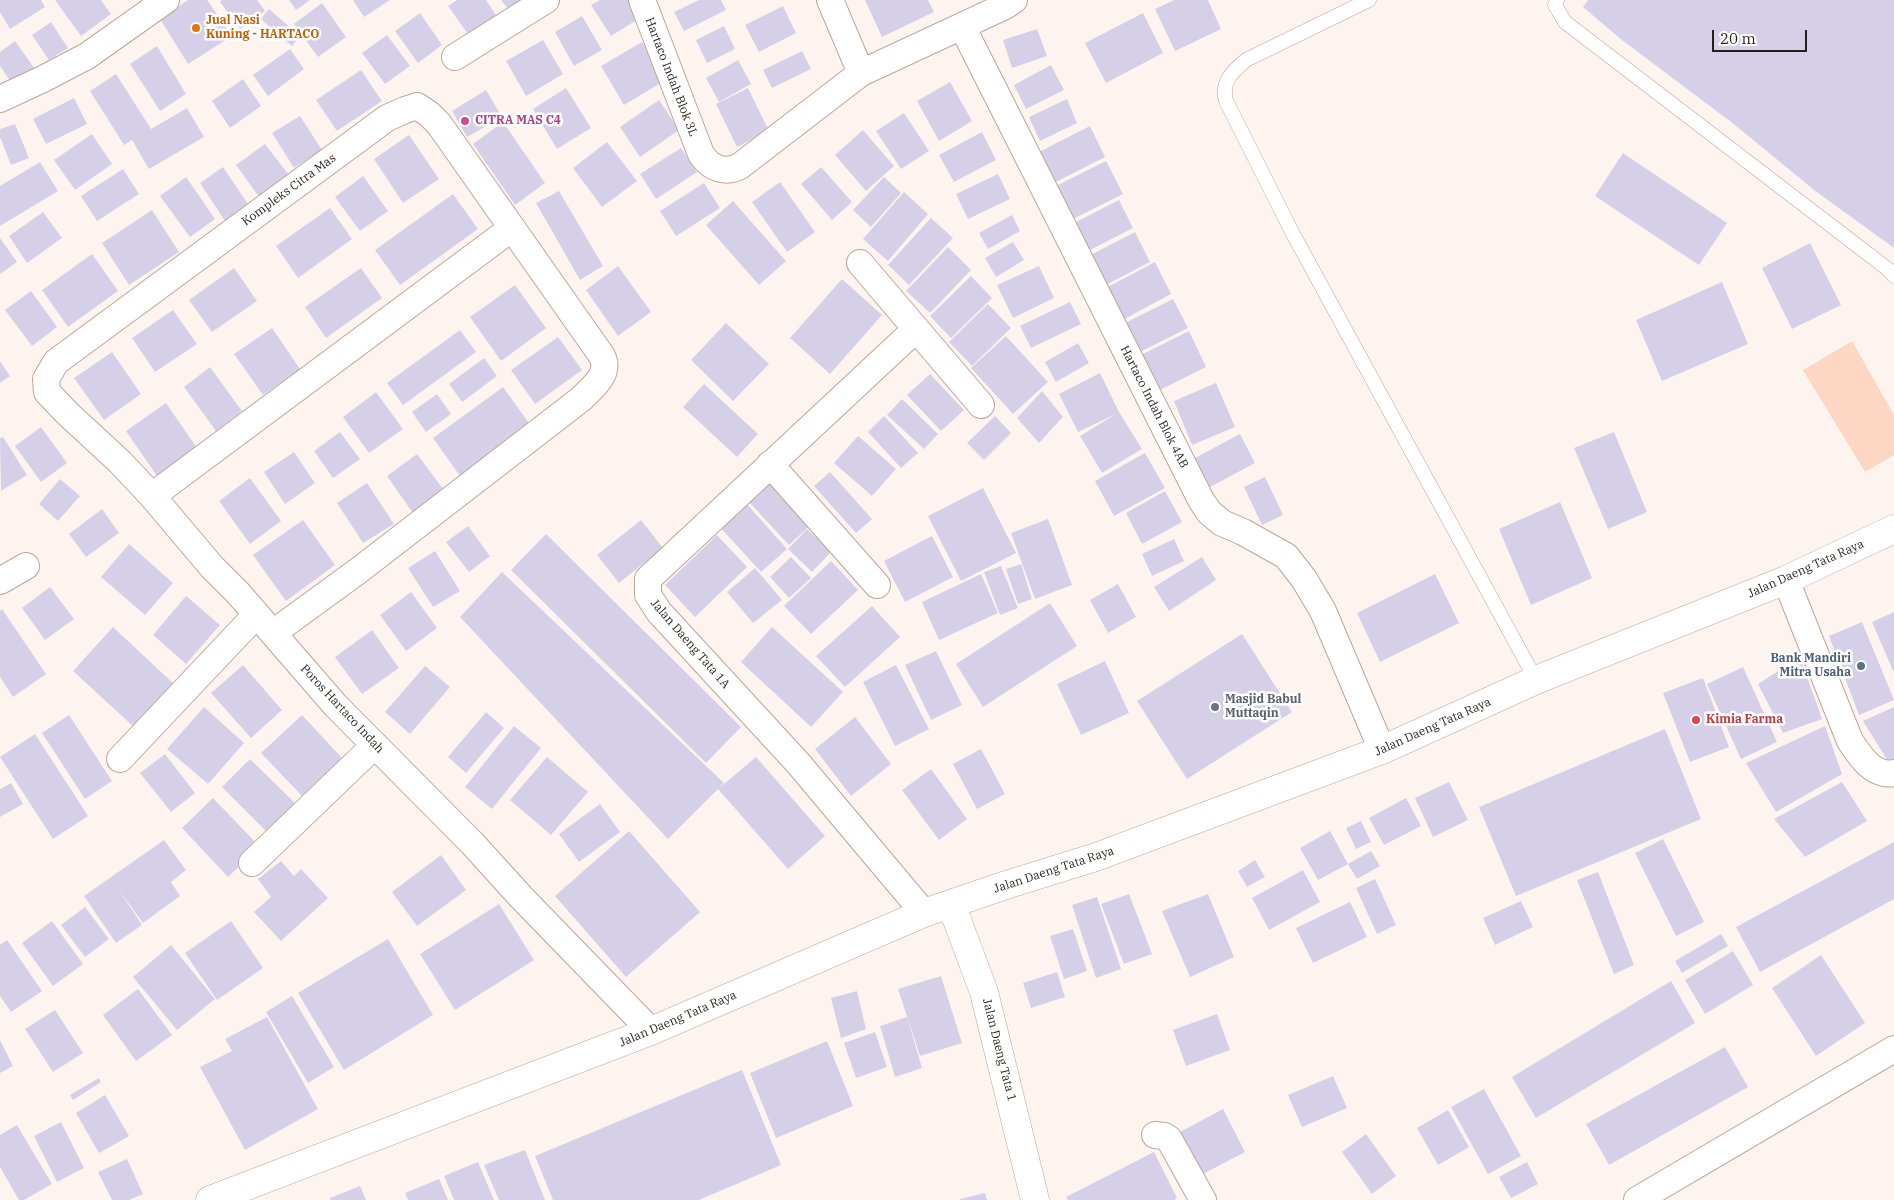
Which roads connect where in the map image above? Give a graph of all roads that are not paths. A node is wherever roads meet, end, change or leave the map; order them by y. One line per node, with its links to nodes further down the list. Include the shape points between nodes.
1 (166, 0): 11 (street, via 87,56 43,80)
2 (546, 0): 9 (street)
3 (642, 0): 10 (street, Hartaco Indah Blok 3L, via 701,154 708,164 723,170 740,166)
4 (830, 0): 10 (street)
5 (1014, 0): 8 (street)
6 (1369, 0): 26 (lane, via 1246,60 1228,77 1226,101 1292,232)
7 (1557, 0): 14 (lane, via 1555,5 1565,22)
8 (962, 26): 10 (street); 28 (street, Hartaco Indah Blok 4AB, via 1201,500 1222,523 1286,556 1304,579 1322,611)
9 (455, 57)
10 (861, 72)
11 (2, 94)
12 (512, 228): 16 (street, Kompleks Citra Mas, via 439,124 417,106 404,110 387,118 56,362); 19 (street); 25 (street, Kompleks Citra Mas, via 602,356 606,366 604,373 582,399 358,571)
13 (860, 263): 15 (street)
14 (1892, 270)
15 (916, 329): 17 (street); 18 (street, Jalan Daeng Tata 1A)
16 (46, 379): 19 (street, Poros Hartaco Indah, via 47,392 53,399)
17 (981, 405)
18 (770, 464): 24 (street); 33 (street, Jalan Daeng Tata 1A, via 648,579 648,596 682,639 798,763)
19 (152, 496): 25 (street, Poros Hartaco Indah)
20 (1894, 529): 22 (main road, Jalan Daeng Tata Raya)
21 (26, 566): 23 (street)
22 (1786, 580): 26 (main road, Jalan Daeng Tata Raya); 30 (street, via 1850,741 1877,771)
23 (0, 581)
24 (877, 585)
25 (265, 624): 27 (street, Poros Hartaco Indah, via 336,706); 29 (street)
26 (1536, 680): 28 (main road, Jalan Daeng Tata Raya)
27 (375, 745): 31 (street); 34 (street, Poros Hartaco Indah)
28 (1382, 750): 32 (main road, Jalan Daeng Tata Raya, via 1096,857)
29 (120, 759)
30 (1894, 773)
31 (252, 863)
32 (951, 904): 33 (main road, Jalan Daeng Tata Raya); 38 (main road, Jalan Daeng Tata 1, via 984,992)
33 (924, 913): 34 (main road, Jalan Daeng Tata Raya)
34 (651, 1031): 37 (main road, Jalan Daeng Tata Raya)
35 (1894, 1049): 40 (street)
36 (1155, 1135): 39 (street, via 1169,1139)
37 (210, 1200)
38 (1035, 1200)
39 (1203, 1200)
40 (1637, 1200)

